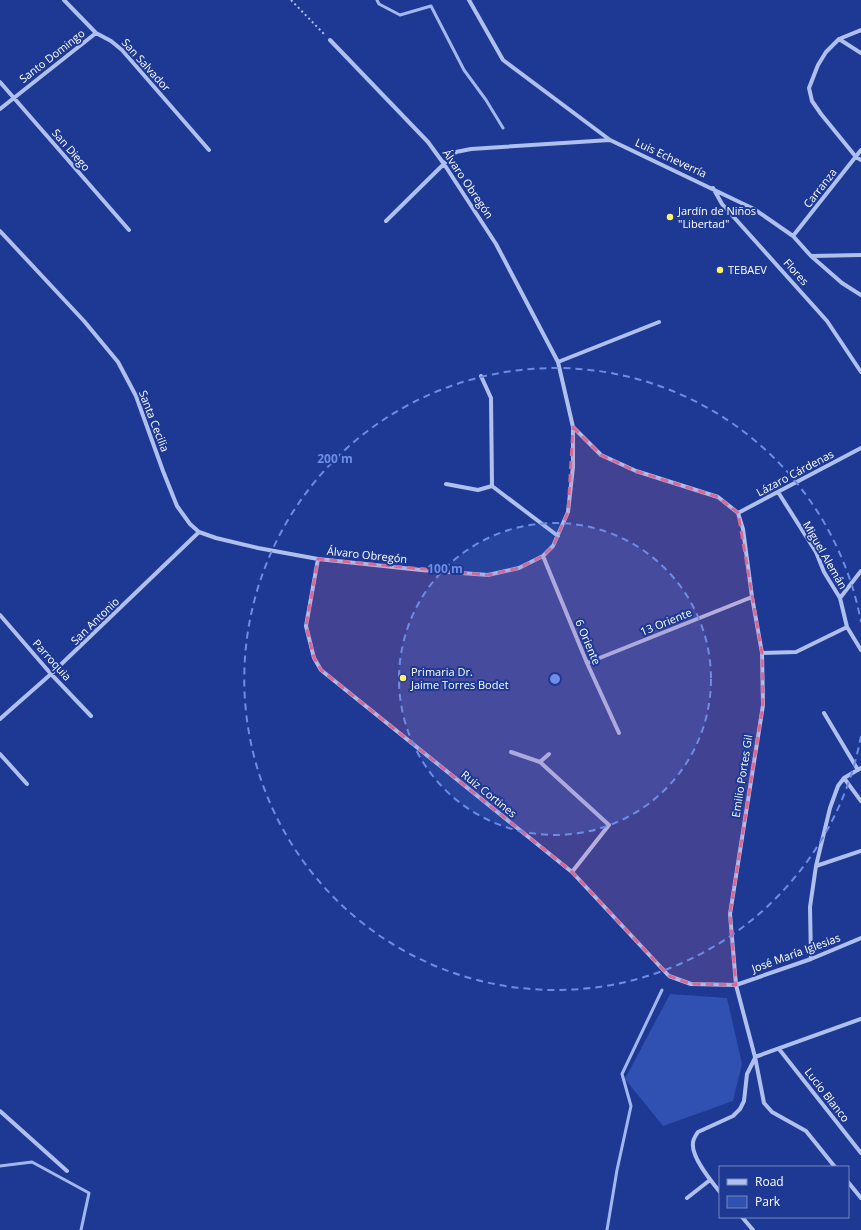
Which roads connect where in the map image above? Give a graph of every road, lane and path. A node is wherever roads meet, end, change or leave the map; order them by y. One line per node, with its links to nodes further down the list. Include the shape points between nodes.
1 (64, 0): 5 (street, San Salvador)
2 (291, 0): 7 (path)
3 (469, 0): 12 (street, via 503,60)
4 (861, 30): 6 (street)
5 (96, 32): 10 (street, Santo Domingo); 13 (street, San Salvador, via 122,50)
6 (839, 39): 8 (street); 15 (street, via 818,65 809,88 812,101)
7 (330, 40): 17 (street, Álvaro Obregón, via 428,142)
8 (861, 53)
9 (0, 82): 10 (street, San Diego)
10 (13, 98): 11 (street, Santo Domingo); 20 (street, San Diego)
11 (0, 110)
12 (610, 140): 17 (street, Luis Echeverría, via 470,149 456,152); 18 (street, Luis Echeverría)
13 (209, 150)
14 (861, 150): 15 (street, Carranza)
15 (856, 156): 16 (street); 22 (street, Carranza)
16 (861, 160)
17 (444, 164): 19 (street, Luis Echeverría); 27 (street, Álvaro Obregón, via 496,244)
18 (712, 188): 22 (street, Luis Echeverría, via 754,209); 28 (street, Flores, via 722,204 828,321)
19 (386, 221)
20 (129, 230)
21 (0, 231): 36 (street, Santa Cecilia, via 118,362 136,396 177,506)
22 (793, 236): 24 (street, Luis Echeverría)
23 (861, 255): 24 (street)
24 (811, 256): 25 (street, Luis Echeverría)
25 (861, 296)
26 (659, 322): 27 (street)
27 (558, 362): 30 (street, Álvaro Obregón)
28 (861, 372)
29 (481, 376): 33 (street, via 491,398)
30 (573, 427): 35 (street, via 602,455 636,471 718,497); 37 (street, Álvaro Obregón, via 568,512)
31 (861, 448): 34 (street, Lázaro Cárdenas)
32 (446, 484): 33 (street, via 478,490)
33 (492, 486): 37 (street)
34 (778, 492): 35 (street, Lázaro Cárdenas); 42 (street, Miguel Alemán, via 816,552 824,572)
35 (738, 513): 41 (street, Emilio Portes Gil, via 744,529)
36 (199, 532): 39 (street, Santa Cecilia, via 258,548); 48 (street, San Antonio)
37 (558, 536): 38 (street, Álvaro Obregón)
38 (543, 556): 39 (street, Álvaro Obregón, via 519,568 488,575); 47 (street, 6 Oriente)
39 (318, 559): 63 (street, Ruiz Cortines, via 306,626 314,658 321,670)
40 (861, 571): 42 (street)
41 (752, 598): 46 (street, Emilio Portes Gil); 47 (street, 13 Oriente)
42 (840, 598): 44 (street, Miguel Alemán)
43 (0, 615): 48 (street, Parroquia)
44 (847, 627): 45 (street, Miguel Alemán); 46 (street, via 796,652)
45 (861, 650)
46 (762, 652): 66 (street, Emilio Portes Gil, via 763,705 730,914)
47 (587, 663): 52 (street, 6 Oriente)
48 (51, 674): 50 (street, Parroquia); 51 (street, San Antonio)
49 (824, 713): 57 (street)
50 (91, 716)
51 (0, 720)
52 (619, 733)
53 (511, 752): 56 (street)
54 (0, 754): 59 (street)
55 (549, 754): 56 (street)
56 (540, 762): 63 (street, via 609,825)
57 (859, 769): 58 (street)
58 (844, 778): 60 (street); 62 (street, via 838,786 830,808)
59 (27, 784)
60 (861, 801)
61 (861, 851): 62 (street)
62 (816, 866): 65 (street, via 810,907)
63 (572, 872): 66 (street, Ruiz Cortines, via 669,976 691,984)
64 (861, 938): 65 (street, José María Iglesias)
65 (811, 959): 66 (street, José María Iglesias)
66 (736, 984): 69 (street, Emilio Portes Gil)
67 (861, 1019): 68 (street)
68 (779, 1049): 69 (street); 71 (street, Lucio Blanco)
69 (755, 1057): 72 (street, via 764,1103 772,1112 806,1132); 74 (street, via 747,1074 744,1101 740,1109 733,1116 698,1132 692,1143 696,1158)
70 (0, 1111): 73 (street)
71 (861, 1153)
72 (834, 1166)
73 (67, 1171)
74 (710, 1180): 76 (street); 77 (street)
75 (849, 1183): 78 (street)
76 (719, 1191)
77 (688, 1198)
78 (861, 1198)
79 (743, 1218): 80 (street)
80 (753, 1230)

